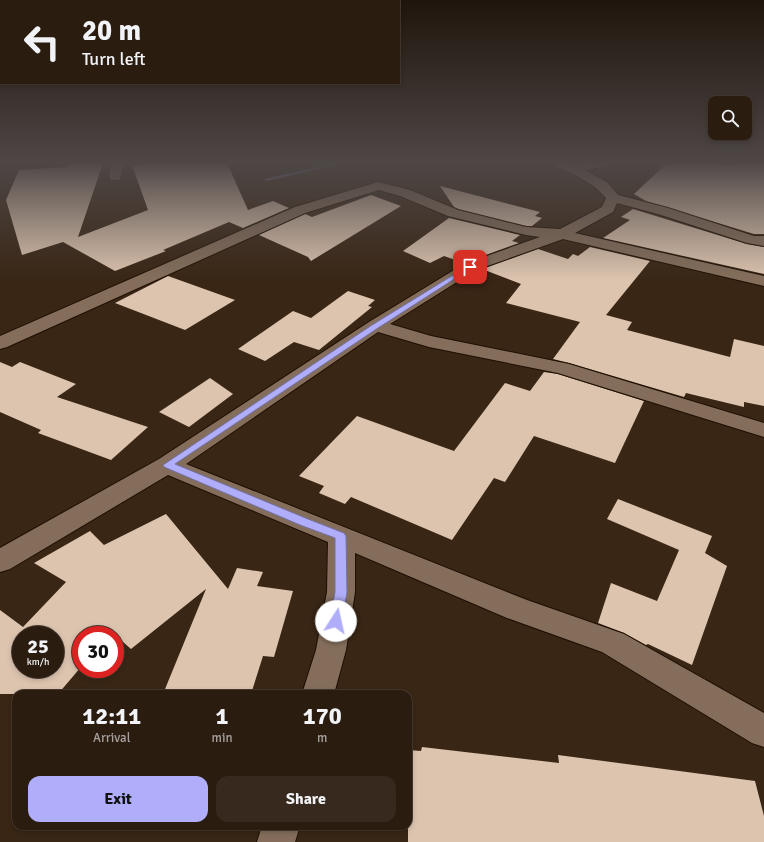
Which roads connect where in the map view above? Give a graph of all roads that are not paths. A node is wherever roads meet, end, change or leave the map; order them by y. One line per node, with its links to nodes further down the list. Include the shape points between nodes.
1 (324, 202): 9 (street, via 300,210)
2 (425, 202): 5 (street, via 453,213 526,231)
3 (611, 202): 5 (street, via 608,209)
4 (630, 202): 6 (street, via 752,240)
5 (562, 234): 7 (street); 8 (street, via 470,267)
6 (764, 241)
7 (764, 281)
8 (375, 326): 10 (street, via 429,341 562,368); 11 (street)
9 (0, 343)
10 (764, 430)
11 (167, 465): 12 (street); 13 (street)
12 (340, 536): 14 (street, via 341,592 331,650); 15 (street, via 516,609 613,642)
13 (0, 561)
14 (319, 690)
15 (764, 731)
16 (280, 830): 17 (street)
17 (276, 842)

